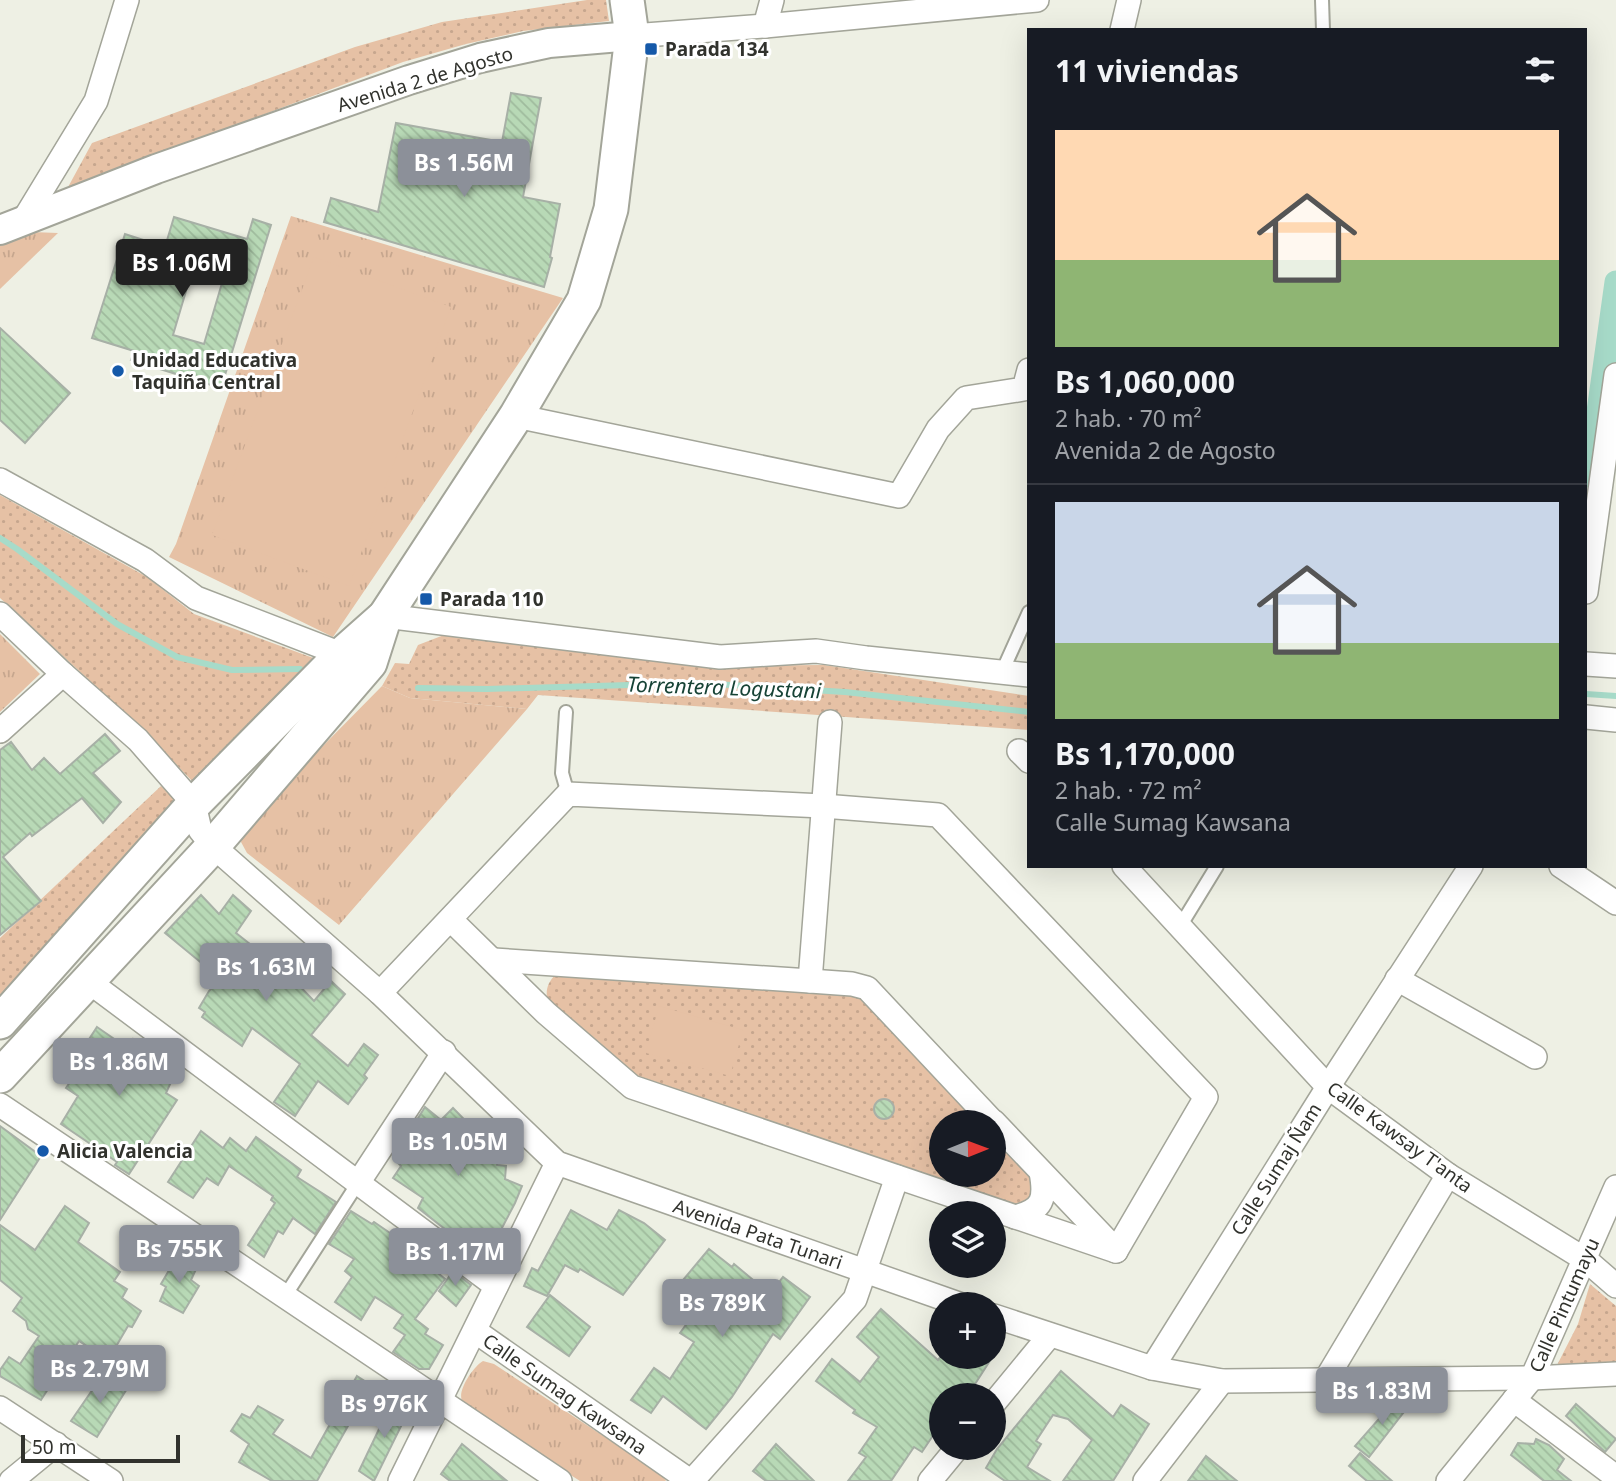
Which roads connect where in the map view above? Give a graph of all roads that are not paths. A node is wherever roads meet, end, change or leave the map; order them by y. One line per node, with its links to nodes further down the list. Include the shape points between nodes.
1 (127, 0): 11 (street, via 96,101)
2 (627, 0): 10 (main road)
3 (772, 0): 7 (street)
4 (1037, 0): 7 (street, Avenida 2 de Agosto)
5 (1129, 0): 8 (street)
6 (1322, 0): 9 (lane)
7 (765, 26): 10 (street, Avenida 2 de Agosto)
8 (1122, 28)
9 (1323, 28)
10 (632, 36): 11 (street, Avenida 2 de Agosto, via 550,43 480,58 156,169); 14 (main road, via 611,209 584,300)
11 (12, 225)
12 (1616, 375): 16 (street)
13 (1027, 386): 14 (street, via 965,398 938,429 899,496)
14 (516, 416): 18 (main road)
15 (0, 480): 20 (street, via 145,559 196,598)
16 (1587, 585)
17 (0, 614): 24 (street)
18 (385, 616): 20 (main road); 23 (street, via 720,657 816,651)
19 (1027, 616): 23 (lane)
20 (355, 659): 32 (main road); 34 (main road)
21 (1587, 664): 22 (street)
22 (1616, 666)
23 (1002, 672): 25 (street)
24 (63, 674): 30 (street); 32 (street, via 138,740)
25 (1027, 675)
26 (566, 712): 31 (lane, via 562,773)
27 (1587, 717): 28 (street)
28 (1616, 720)
29 (830, 722): 33 (street)
30 (0, 731)
31 (568, 794): 33 (street); 40 (street)
32 (194, 804): 34 (street, via 200,830); 47 (main road)
33 (824, 806): 45 (street); 62 (street, via 938,815 1206,1097)
34 (213, 846): 44 (main road); 46 (street)
35 (1126, 868): 41 (street, Calle Kawsay T'anta)
36 (1216, 868): 41 (lane)
37 (1470, 868): 43 (street, Calle Sumaj Ñam)
38 (1564, 868): 39 (street)
39 (1616, 903)
40 (451, 920): 42 (street); 46 (street)
41 (1179, 928): 51 (street, Calle Kawsay T'anta)
42 (494, 960): 45 (street); 58 (street, via 546,1013 632,1087)
43 (1397, 979): 49 (street); 51 (street, Calle Sumaj Ñam)
44 (88, 981): 50 (main road); 59 (street)
45 (810, 981): 53 (street, via 867,988)
46 (380, 993): 48 (street)
47 (0, 1022)
48 (443, 1052): 55 (street); 59 (street)
49 (1535, 1057)
50 (0, 1076)
51 (1328, 1087): 57 (street, Calle Kawsay T'anta); 72 (street, Calle Sumaj Ñam)
52 (0, 1105): 68 (street)
53 (983, 1110)
54 (1006, 1135): 56 (street)
55 (557, 1163): 64 (street, Avenida Pata Tunari); 65 (street)
56 (1041, 1172): 61 (street, via 1040,1205); 62 (street)
57 (1448, 1175): 63 (street, Calle Kawsay T'anta); 76 (street)
58 (897, 1177): 61 (street); 64 (street)
59 (358, 1183): 65 (street); 68 (lane)
60 (1616, 1187): 63 (street, Calle Pintumayu)
61 (1015, 1217): 62 (street)
62 (1116, 1251)
63 (1586, 1260): 66 (street, Calle Kawsay T'anta); 74 (street, Calle Pintumayu)
64 (866, 1272): 67 (street, Avenida Pata Tunari); 88 (street, via 855,1299)
65 (496, 1286): 70 (street)
66 (1616, 1286)
67 (929, 1293)
68 (285, 1296): 79 (street)
69 (1006, 1320): 71 (street)
70 (475, 1331): 79 (street); 88 (street, Calle Sumag Kawsana)
71 (1050, 1335): 72 (street); 77 (street)
72 (1152, 1368): 75 (street)
73 (1616, 1374): 74 (street)
74 (1532, 1378): 76 (street); 78 (street, Calle Pintumayu)
75 (1222, 1381): 76 (street); 90 (street)
76 (1325, 1381)
77 (1006, 1388)
78 (1514, 1400): 83 (street); 91 (street, Calle Pintumayu)
79 (440, 1401): 86 (street); 87 (street)
80 (0, 1408): 81 (street)
81 (56, 1444): 84 (street); 85 (street)
82 (947, 1460): 89 (street)
83 (1616, 1477)
84 (11, 1481)
85 (111, 1481)
86 (400, 1481)
87 (560, 1481)
88 (691, 1481)
89 (930, 1481)
90 (1145, 1481)
91 (1448, 1481)

